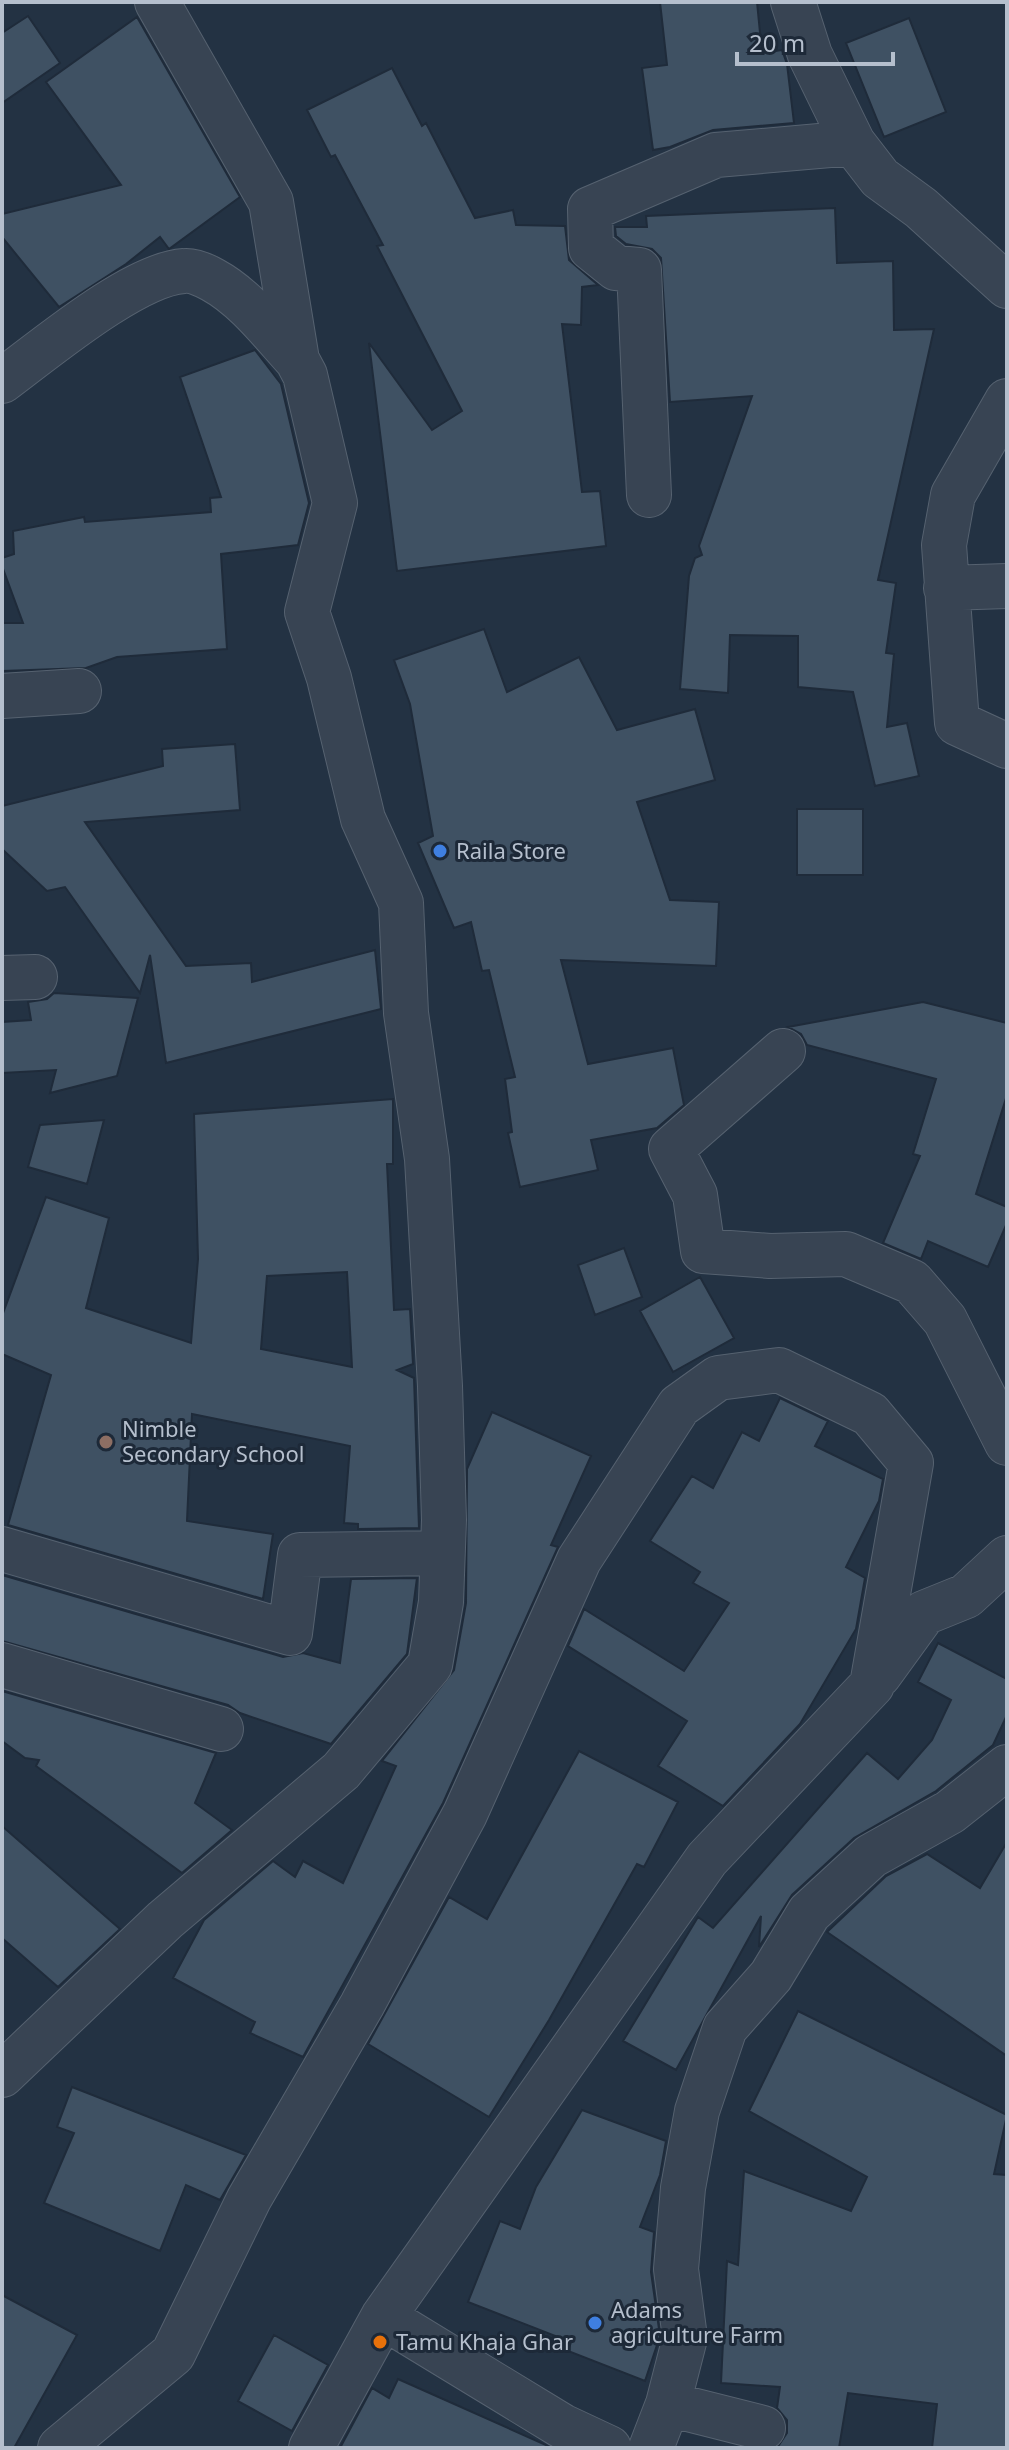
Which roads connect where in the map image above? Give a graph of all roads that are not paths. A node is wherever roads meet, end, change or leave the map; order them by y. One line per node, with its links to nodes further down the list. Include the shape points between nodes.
1 (157, 2): 5 (street, via 271,202)
2 (793, 2): 3 (street, via 810,55)
3 (853, 143): 4 (street, via 880,178); 8 (street, via 716,155 590,209 591,248 616,268 639,270)
4 (1007, 286)
5 (297, 360): 6 (street, via 232,292 187,270 159,276 85,320); 17 (street, via 335,503 307,612 329,678 363,819 401,903 406,1013 427,1159)
6 (2, 381)
7 (1007, 401): 10 (street, via 953,495 944,545)
8 (649, 495)
9 (1007, 586): 10 (street)
10 (946, 588): 13 (street, via 957,723)
11 (79, 691): 12 (street)
12 (2, 696)
13 (1007, 746)
14 (783, 1051): 15 (street, via 671,1149 695,1195 703,1251 846,1254 912,1282 945,1320)
15 (1007, 1443)
16 (2, 1549): 17 (street, via 290,1633 300,1555)
17 (442, 1553): 23 (street, via 441,1602 430,1665 341,1771 165,1920)
18 (1007, 1558): 20 (street, via 966,1596 924,1613)
19 (2, 1665): 21 (street)
20 (872, 1685): 24 (street, via 707,1859); 27 (street, via 911,1463 870,1414 779,1370 718,1378 679,1406 579,1560 465,1814 249,2199 173,2354)
21 (221, 1729)
22 (1007, 1767): 25 (street, via 950,1812 871,1856 809,1913 771,1976 725,2028 697,2111 683,2188 676,2269 685,2338)
23 (2, 2075)
24 (383, 2317): 28 (street); 29 (street, via 562,2426)
25 (668, 2404): 26 (street); 30 (street)
26 (763, 2428)
27 (60, 2448)
28 (311, 2448)
29 (609, 2448)
30 (651, 2448)

